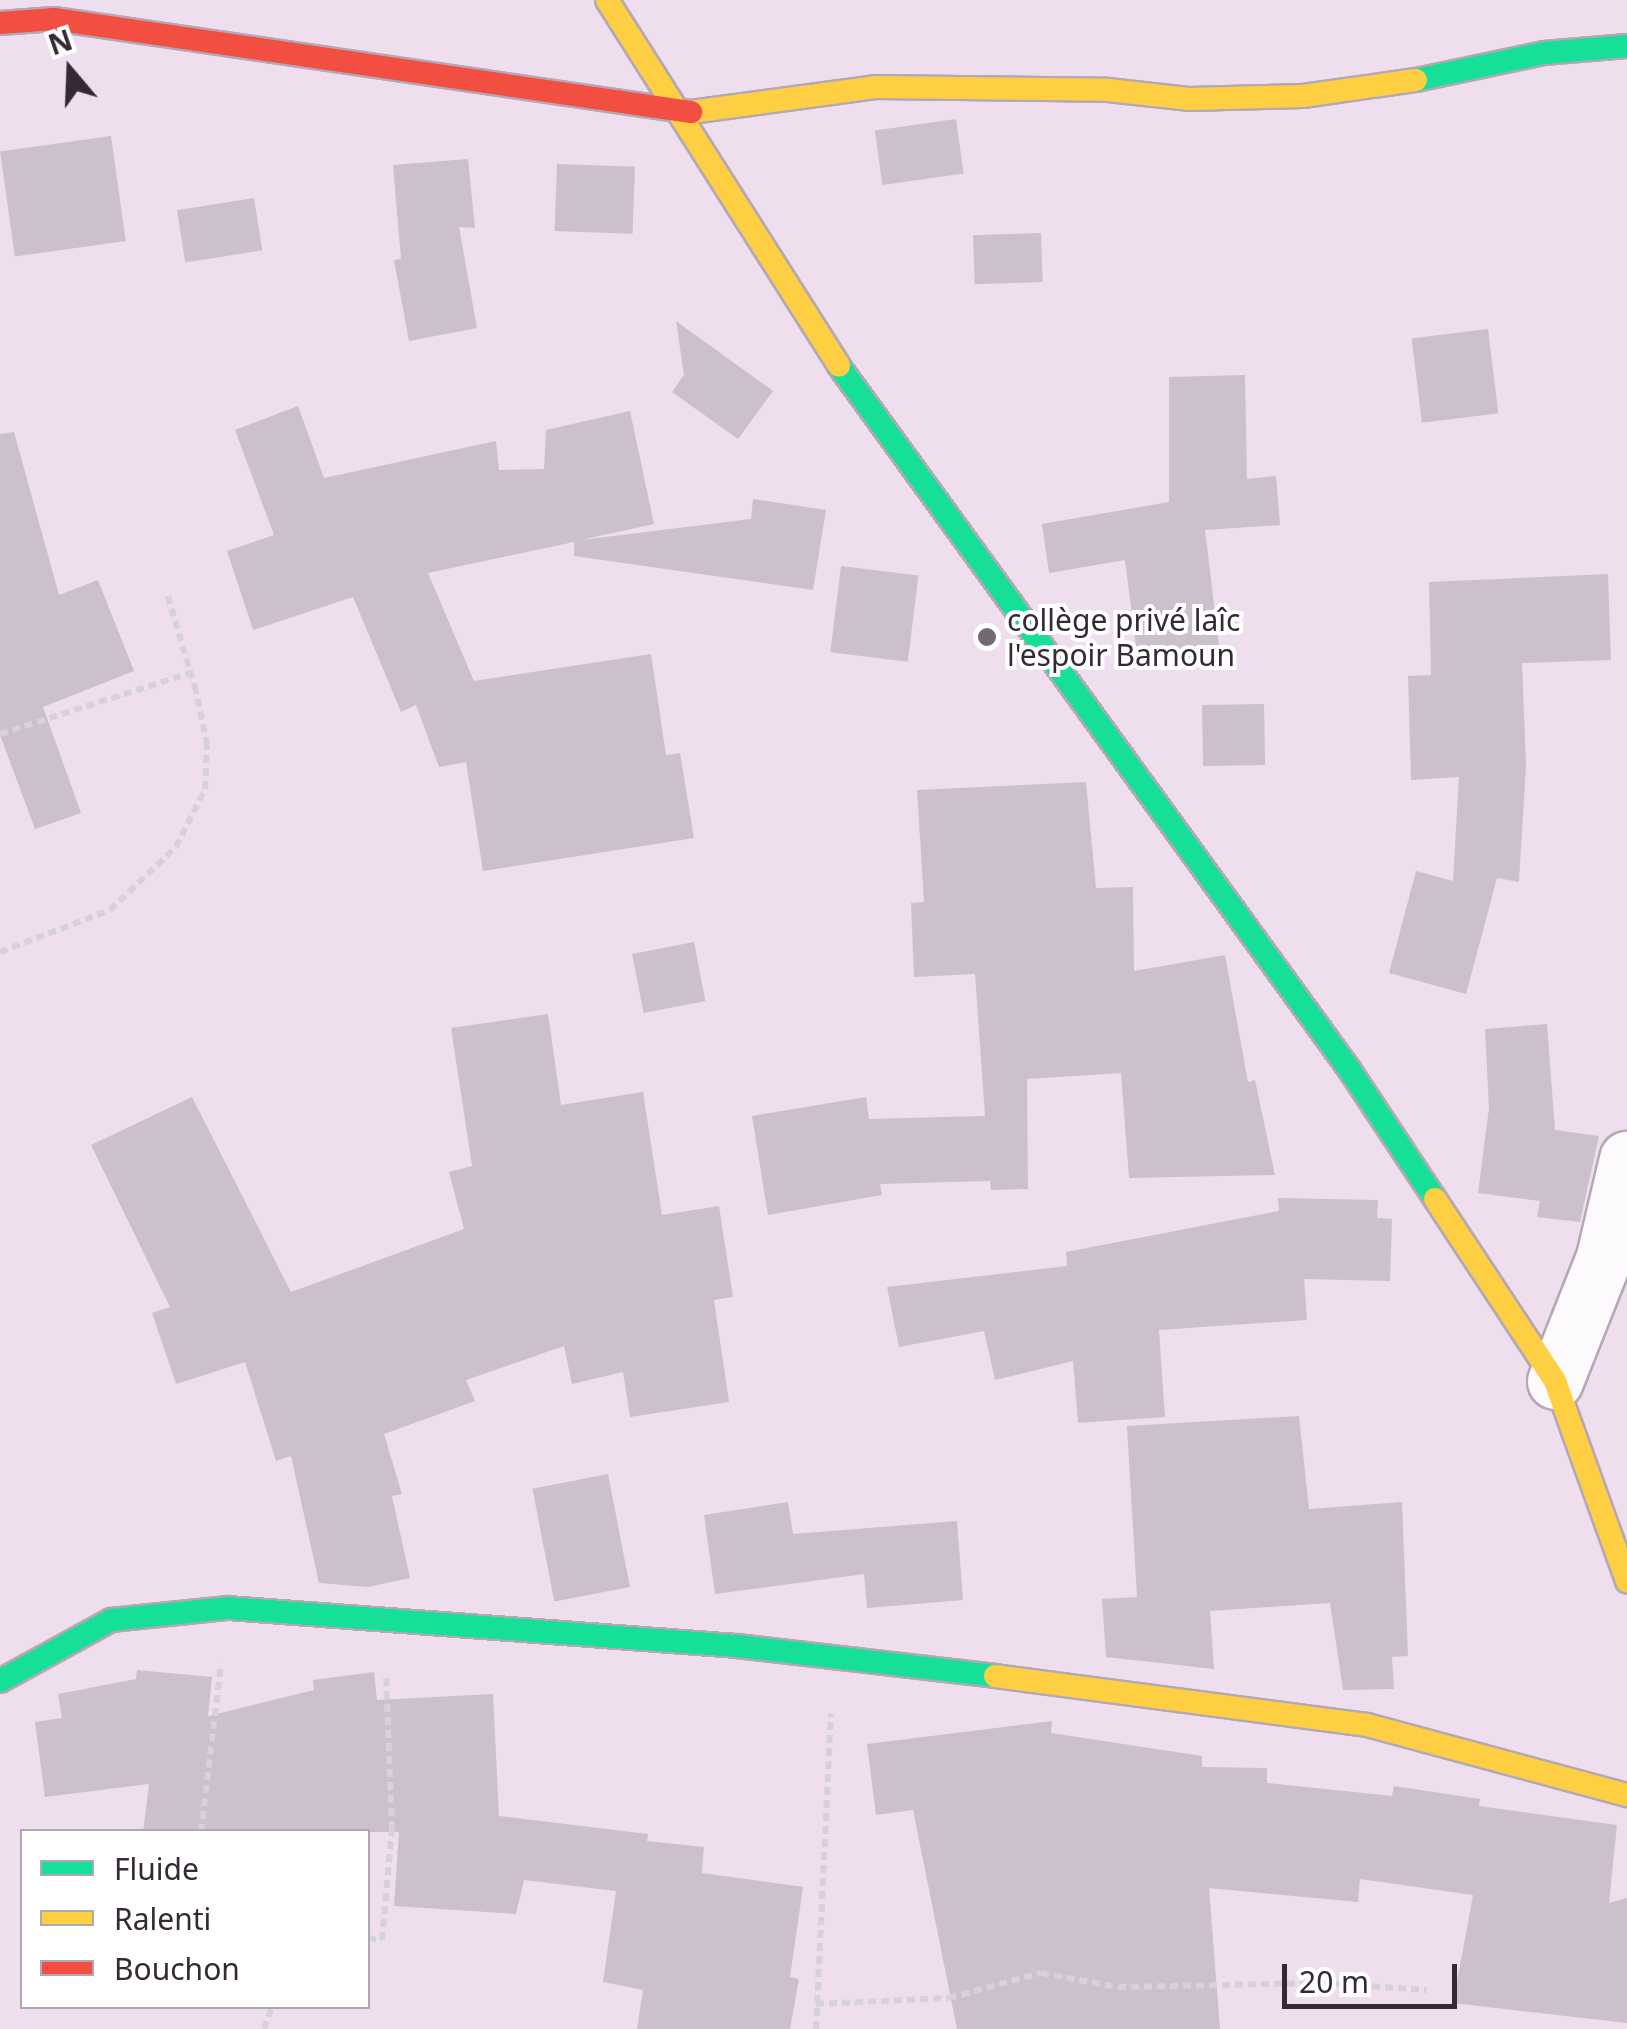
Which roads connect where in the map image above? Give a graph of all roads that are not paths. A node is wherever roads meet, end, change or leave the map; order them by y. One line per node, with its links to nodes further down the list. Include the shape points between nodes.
1 (606, 0): 4 (street)
2 (0, 23): 4 (street, via 54,19)
3 (1627, 46): 4 (street, via 1544,53 1400,84 1304,96 1190,100 1108,90 874,87)
4 (674, 114): 6 (street, via 826,348 1350,1069)
5 (1627, 1159): 6 (street, via 1604,1258)
6 (1555, 1381): 7 (street)
7 (1627, 1581)
8 (0, 1681): 9 (street, via 111,1620 228,1608 833,1657 1367,1725)
9 (1627, 1794)

